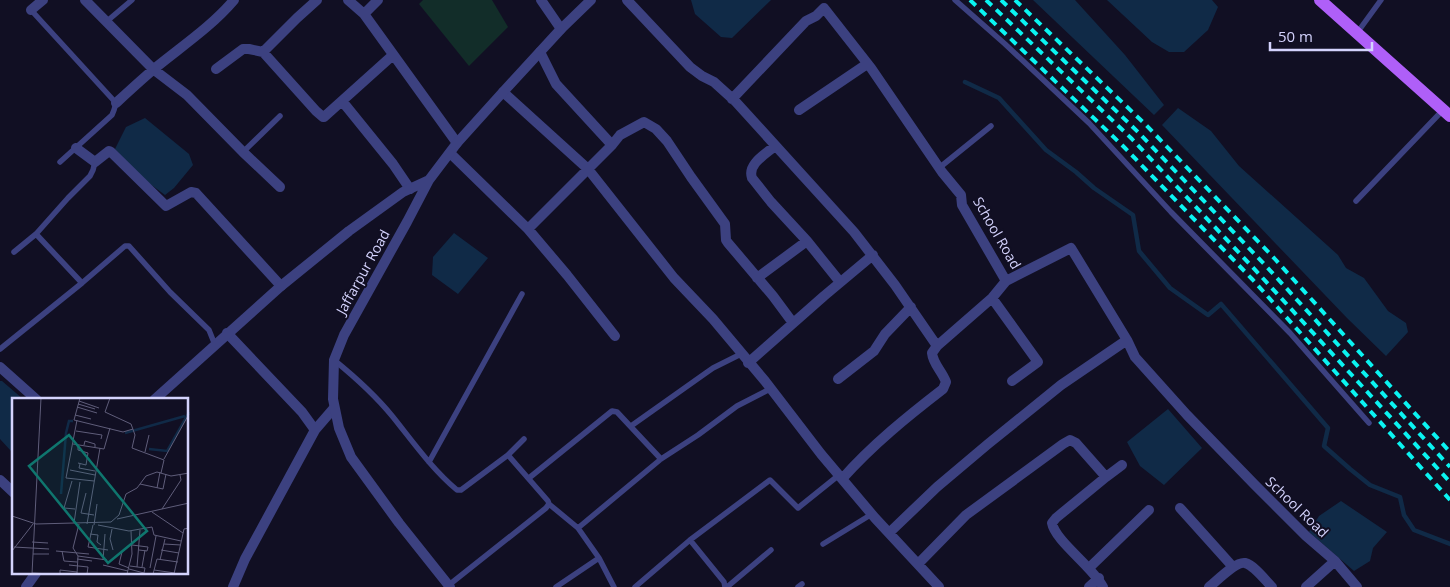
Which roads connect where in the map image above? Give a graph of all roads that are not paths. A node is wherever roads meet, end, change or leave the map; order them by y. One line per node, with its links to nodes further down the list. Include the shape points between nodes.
1 (43, 0): 15 (street)
2 (85, 0): 17 (street)
3 (132, 0): 17 (lane)
4 (234, 0): 24 (street, via 221,16)
5 (317, 0): 20 (street)
6 (348, 0): 16 (street)
7 (378, 0): 16 (street)
8 (541, 0): 18 (street)
9 (591, 0): 18 (street, Jaffarpur Road)
10 (627, 0): 27 (street, via 690,67 714,82)
11 (955, 0): 78 (lane, via 1089,123 1170,212 1290,333)
12 (1320, 0): 19 (main road)
13 (1381, 0): 19 (lane)
14 (826, 4): 23 (street, School Road); 27 (street, School Road)
15 (31, 10): 29 (lane)
16 (364, 14): 22 (street)
17 (106, 22): 24 (street)
18 (561, 29): 21 (street, Jaffarpur Road)
19 (1357, 33): 31 (main road)
20 (263, 52): 25 (street, via 243,49); 28 (street, via 323,117)
21 (540, 52): 26 (street, Jaffarpur Road); 35 (street, via 556,84)
22 (394, 55): 28 (street); 34 (street)
23 (867, 64): 30 (street); 43 (street, School Road)
24 (154, 69): 29 (street); 38 (street, via 187,95)
25 (216, 69)
26 (502, 92): 34 (street, Jaffarpur Road); 42 (street)
27 (732, 99): 36 (street)
28 (342, 101): 46 (street, via 394,164)
29 (116, 103): 37 (lane, via 112,115)
30 (799, 110)
31 (1446, 113): 47 (lane)
32 (280, 116): 38 (lane)
33 (991, 126): 43 (lane)
34 (457, 143): 39 (street, Jaffarpur Road)
35 (612, 145): 42 (street); 53 (street, via 620,135 644,122 656,129 725,224 728,243)
36 (775, 146): 50 (street, via 755,163 750,173 771,202); 52 (street)
37 (76, 148): 40 (lane); 41 (street)
38 (243, 152): 45 (street)
39 (450, 153): 44 (street, Jaffarpur Road); 48 (street)
40 (60, 162)
41 (95, 162): 49 (lane, via 90,176); 57 (street, via 111,152 166,206 191,192 196,193)
42 (588, 168): 48 (street); 68 (street, via 674,278)
43 (939, 168): 54 (street, School Road, via 961,195 962,205)
44 (429, 180): 46 (street); 69 (street, Jaffarpur Road, via 344,335)
45 (280, 187)
46 (410, 189): 57 (street, via 348,230)
47 (1356, 201)
48 (528, 229): 63 (street)
49 (36, 234): 51 (lane); 56 (lane)
50 (807, 241): 53 (street); 55 (street)
51 (14, 252)
52 (873, 255): 55 (street); 60 (street)
53 (757, 278): 61 (street)
54 (1006, 281): 59 (street); 64 (street, School Road, via 1071,248)
55 (840, 282): 61 (street)
56 (82, 283): 65 (lane, via 129,246 209,330); 67 (lane)
57 (281, 286): 62 (street)
58 (522, 294): 84 (lane)
59 (992, 298): 66 (street); 73 (street, via 1038,362)
60 (910, 307): 66 (street); 72 (street, via 874,351)
61 (793, 322): 70 (street)
62 (228, 333): 65 (street); 80 (street)
63 (615, 336)
64 (1127, 340): 96 (street, via 1061,385 988,444); 101 (street, School Road, via 1135,357 1187,415 1254,486)
65 (215, 345): 76 (street)
66 (937, 346): 86 (street, via 932,353 933,361 943,374 944,388)
67 (0, 349)
68 (741, 354): 70 (street); 79 (lane, via 708,371)
69 (334, 360): 77 (street, Jaffarpur Road); 84 (lane, via 391,415)
70 (748, 363): 74 (street)
71 (0, 367): 75 (street)
72 (838, 378)
73 (1012, 381)
74 (770, 389): 83 (lane, via 737,406); 86 (street)
75 (35, 398)
76 (156, 398)
77 (334, 408): 80 (street); 108 (street, Jaffarpur Road, via 351,458)
78 (1369, 423)
79 (631, 426): 83 (lane); 88 (lane, via 612,411)
80 (315, 430): 110 (street)
81 (524, 439): 82 (lane)
82 (508, 455): 84 (lane, via 461,490 453,487); 88 (lane)
83 (661, 459): 95 (lane)
84 (429, 462)
85 (1122, 465): 87 (street)
86 (841, 477): 94 (street); 97 (lane, via 798,508 770,480)
87 (1106, 477): 102 (street, via 1070,440 966,515); 104 (street, via 1052,523 1062,540)
88 (529, 478): 91 (lane)
89 (0, 480): 90 (street)
90 (12, 491)
91 (548, 504): 95 (lane); 108 (lane)
92 (1180, 508): 103 (street)
93 (1149, 510): 104 (street)
94 (872, 514): 96 (street); 98 (lane)
95 (578, 528): 100 (lane)
96 (889, 533): 102 (street)
97 (690, 540): 107 (lane); 113 (lane)
98 (823, 544)
99 (770, 550): 107 (lane)
100 (599, 558): 111 (lane); 112 (lane)
101 (1335, 561): 119 (street); 120 (street, School Road)
102 (918, 564): 115 (street)
103 (1233, 567): 117 (street); 118 (street, via 1245,562)
104 (1089, 568): 106 (street)
105 (35, 574): 109 (street)
106 (1101, 583): 116 (street)
107 (726, 585): 114 (lane)
108 (450, 586)
109 (26, 587)
110 (233, 587)
111 (556, 587)
112 (614, 587)
113 (635, 587)
114 (718, 587)
115 (939, 587)
116 (1089, 587)
117 (1209, 587)
118 (1272, 587)
119 (1306, 587)
120 (1357, 587)

